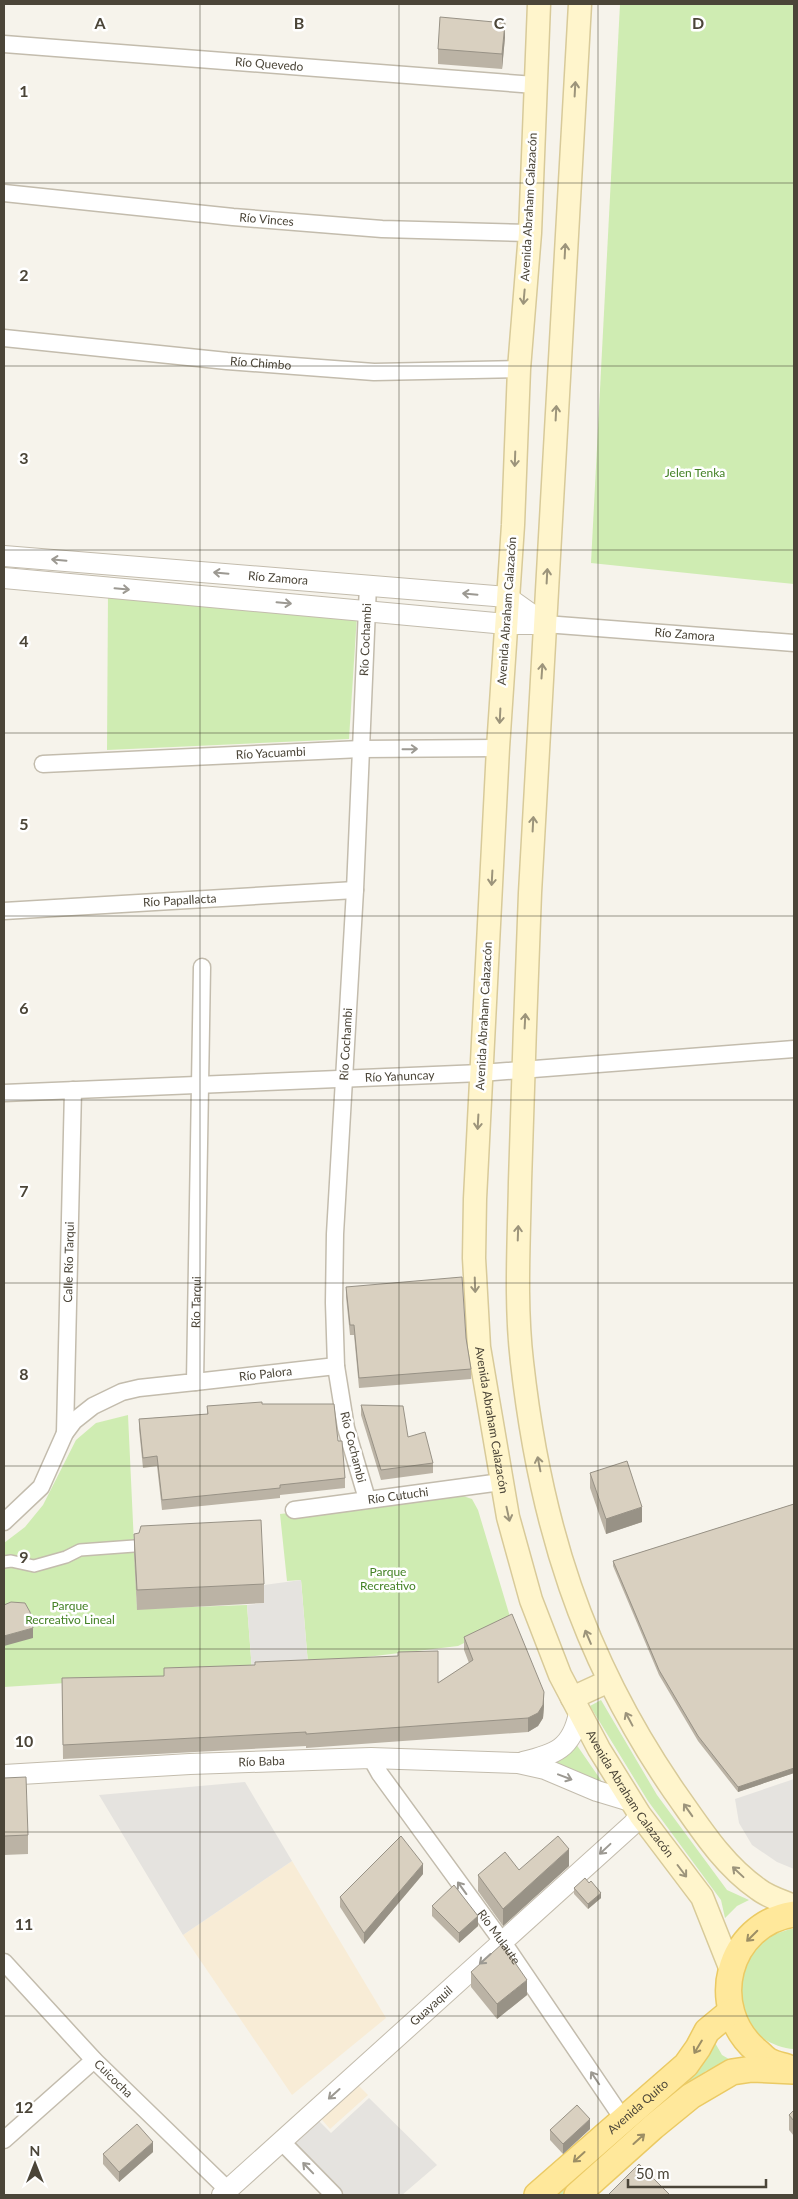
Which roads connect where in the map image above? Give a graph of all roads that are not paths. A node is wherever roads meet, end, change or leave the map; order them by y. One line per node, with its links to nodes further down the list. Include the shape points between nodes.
1 (539, 4): 4 (main road, Avenida Abraham Calazacón)
2 (580, 4): 15 (main road, one-way to 2)
3 (4, 44): 4 (street, Río Quevedo)
4 (535, 85): 6 (main road, Avenida Abraham Calazacón)
5 (4, 193): 6 (street, Río Vinces, via 373,228)
6 (530, 233): 8 (main road, Avenida Abraham Calazacón, one-way to 8)
7 (4, 338): 8 (street, Río Chimbo, via 374,372)
8 (519, 369): 12 (main road, Avenida Abraham Calazacón, one-way to 12)
9 (4, 556): 11 (street, Río Zamora, one-way to 9)
10 (4, 578): 13 (street, Río Zamora, one-way to 13)
11 (368, 586): 12 (street, Río Zamora, one-way to 11); 13 (street, Río Cochambi)
12 (507, 597): 14 (main road, Avenida Abraham Calazacón); 15 (street)
13 (367, 610): 14 (street, Río Zamora); 18 (street, Río Cochambi)
14 (506, 624): 15 (street, Río Zamora); 17 (main road, Avenida Abraham Calazacón, one-way to 17)
15 (545, 624): 16 (street, Río Zamora); 24 (main road, one-way to 15)
16 (794, 642)
17 (498, 748): 18 (street, Río Yacuambi, one-way to 17); 25 (main road, Avenida Abraham Calazacón, one-way to 25)
18 (361, 749): 19 (street, Río Yacuambi); 20 (street, Río Cochambi)
19 (43, 764)
20 (355, 890): 21 (street, Río Papallacta); 26 (street, Río Cochambi)
21 (4, 912)
22 (202, 967): 27 (street, Río Tarqui)
23 (794, 1049): 24 (street, Río Yanuncay)
24 (522, 1070): 25 (street, Río Yanuncay); 39 (main road, one-way to 24, via 588,1637 563,1569 526,1396 517,1269)
25 (481, 1074): 26 (street, Río Yanuncay); 33 (main road, Avenida Abraham Calazacón, one-way to 33, via 475,1199 475,1299 479,1347)
26 (343, 1079): 27 (street, Río Yanuncay); 30 (street, Río Cochambi, via 335,1234)
27 (201, 1085): 28 (street, Río Yanuncay); 31 (street, Río Tarqui)
28 (74, 1090): 29 (street, Río Yanuncay); 32 (street, Calle Río Tarqui)
29 (4, 1093)
30 (336, 1366): 31 (street, Río Palora); 34 (street, Río Cochambi, via 346,1428)
31 (195, 1382): 32 (street, via 122,1392 93,1406)
32 (64, 1433): 36 (street, via 41,1487)
33 (501, 1482): 34 (street, Río Cutuchi); 40 (main road, Avenida Abraham Calazacón, one-way to 40, via 531,1600 560,1675)
34 (367, 1499): 35 (street, Río Cutuchi)
35 (294, 1510)
36 (4, 1522)
37 (134, 1546): 38 (street, via 80,1550 66,1558 34,1566)
38 (4, 1562)
39 (609, 1681): 40 (main road); 45 (main road, one-way to 39, via 760,1891 716,1850 651,1757)
40 (576, 1706): 42 (street, Río Baba, via 575,1729 565,1745 557,1752); 44 (main road, Avenida Abraham Calazacón)
41 (371, 1758): 42 (street, Río Baba); 43 (street, Río Baba); 47 (street, Río Mulaute, one-way to 41)
42 (518, 1763): 44 (street, Río Baba, one-way to 44, via 545,1769)
43 (4, 1775)
44 (635, 1808): 47 (street, Guayaquil, one-way to 47, via 633,1824); 49 (main road, Avenida Abraham Calazacón, one-way to 49, via 702,1897)
45 (794, 1906)
46 (794, 1914): 49 (main road, one-way to 49, via 760,1928 742,1946)
47 (502, 1944): 53 (street, Río Mulaute, one-way to 47); 55 (street, Guayaquil, one-way to 55)
48 (4, 1962): 51 (street, Cuicocha)
49 (731, 1970): 50 (main road, via 727,1991)
50 (730, 2012): 52 (main road, via 745,2040 769,2061); 53 (main road, Avenida Quito, one-way to 53, via 707,2031 686,2065)
51 (94, 2060): 54 (street); 56 (street, Cuicocha)
52 (794, 2070): 59 (main road, Avenida Quito, one-way to 52, via 691,2096 732,2072)
53 (623, 2119): 58 (main road, Avenida Quito, one-way to 58)
54 (4, 2140)
55 (281, 2141): 56 (street, Guayaquil); 57 (street, one-way to 55)
56 (225, 2193)
57 (334, 2195)
58 (537, 2195)
59 (577, 2195)

